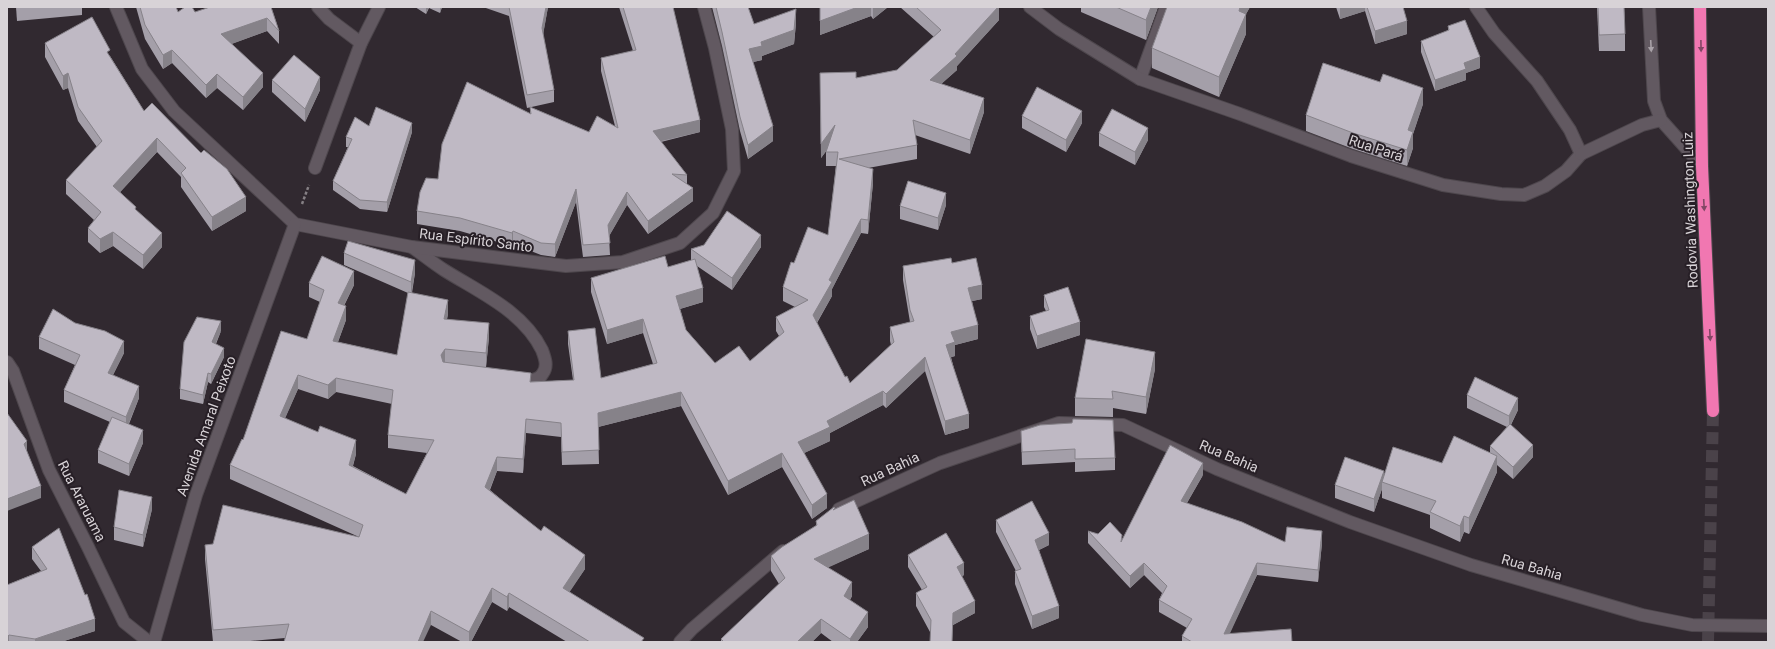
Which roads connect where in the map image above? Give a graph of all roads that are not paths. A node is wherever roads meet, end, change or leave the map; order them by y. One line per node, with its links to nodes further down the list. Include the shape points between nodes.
1 (116, 7): 16 (street, via 142,69 174,111)
2 (318, 7): 10 (street, via 329,19)
3 (379, 7): 10 (street)
4 (704, 7): 17 (street, Rua Espírito Santo, via 732,129 734,171 713,213 680,243 623,262 566,266)
5 (1030, 7): 11 (street, Rua Pará, via 1058,29)
6 (1166, 7): 11 (street)
7 (1476, 7): 13 (street, via 1494,33 1537,81 1570,130)
8 (1649, 7): 12 (street, one-way to 12, via 1654,101)
9 (1700, 7): 14 (highway, Rodovia Washington Luiz, one-way to 14)
10 (361, 43): 15 (street)
11 (1140, 79): 13 (street, Rua Pará, via 1351,156 1443,185 1524,195 1545,186 1566,172)
12 (1661, 120): 13 (street, via 1642,125); 14 (street)
13 (1581, 154)
14 (1702, 166): 20 (highway, Rodovia Washington Luiz, one-way to 20)
15 (315, 168)
16 (295, 224): 17 (street, Rua Espírito Santo); 25 (street, Avenida Amaral Peixoto, via 196,495)
17 (412, 247): 19 (street, via 491,298 535,337 544,355 546,366 542,375 529,380)
18 (7, 362): 24 (street, Rua Araruama, via 13,371 49,470 124,622)
19 (500, 377)
20 (1713, 411)
21 (831, 515): 23 (street, Rua Bahia, via 940,463 1059,423 1123,425 1217,469 1328,513 1471,564 1642,615 1692,625)
22 (795, 542): 26 (street)
23 (1768, 626)
24 (149, 642)
25 (154, 642)
26 (680, 642)

